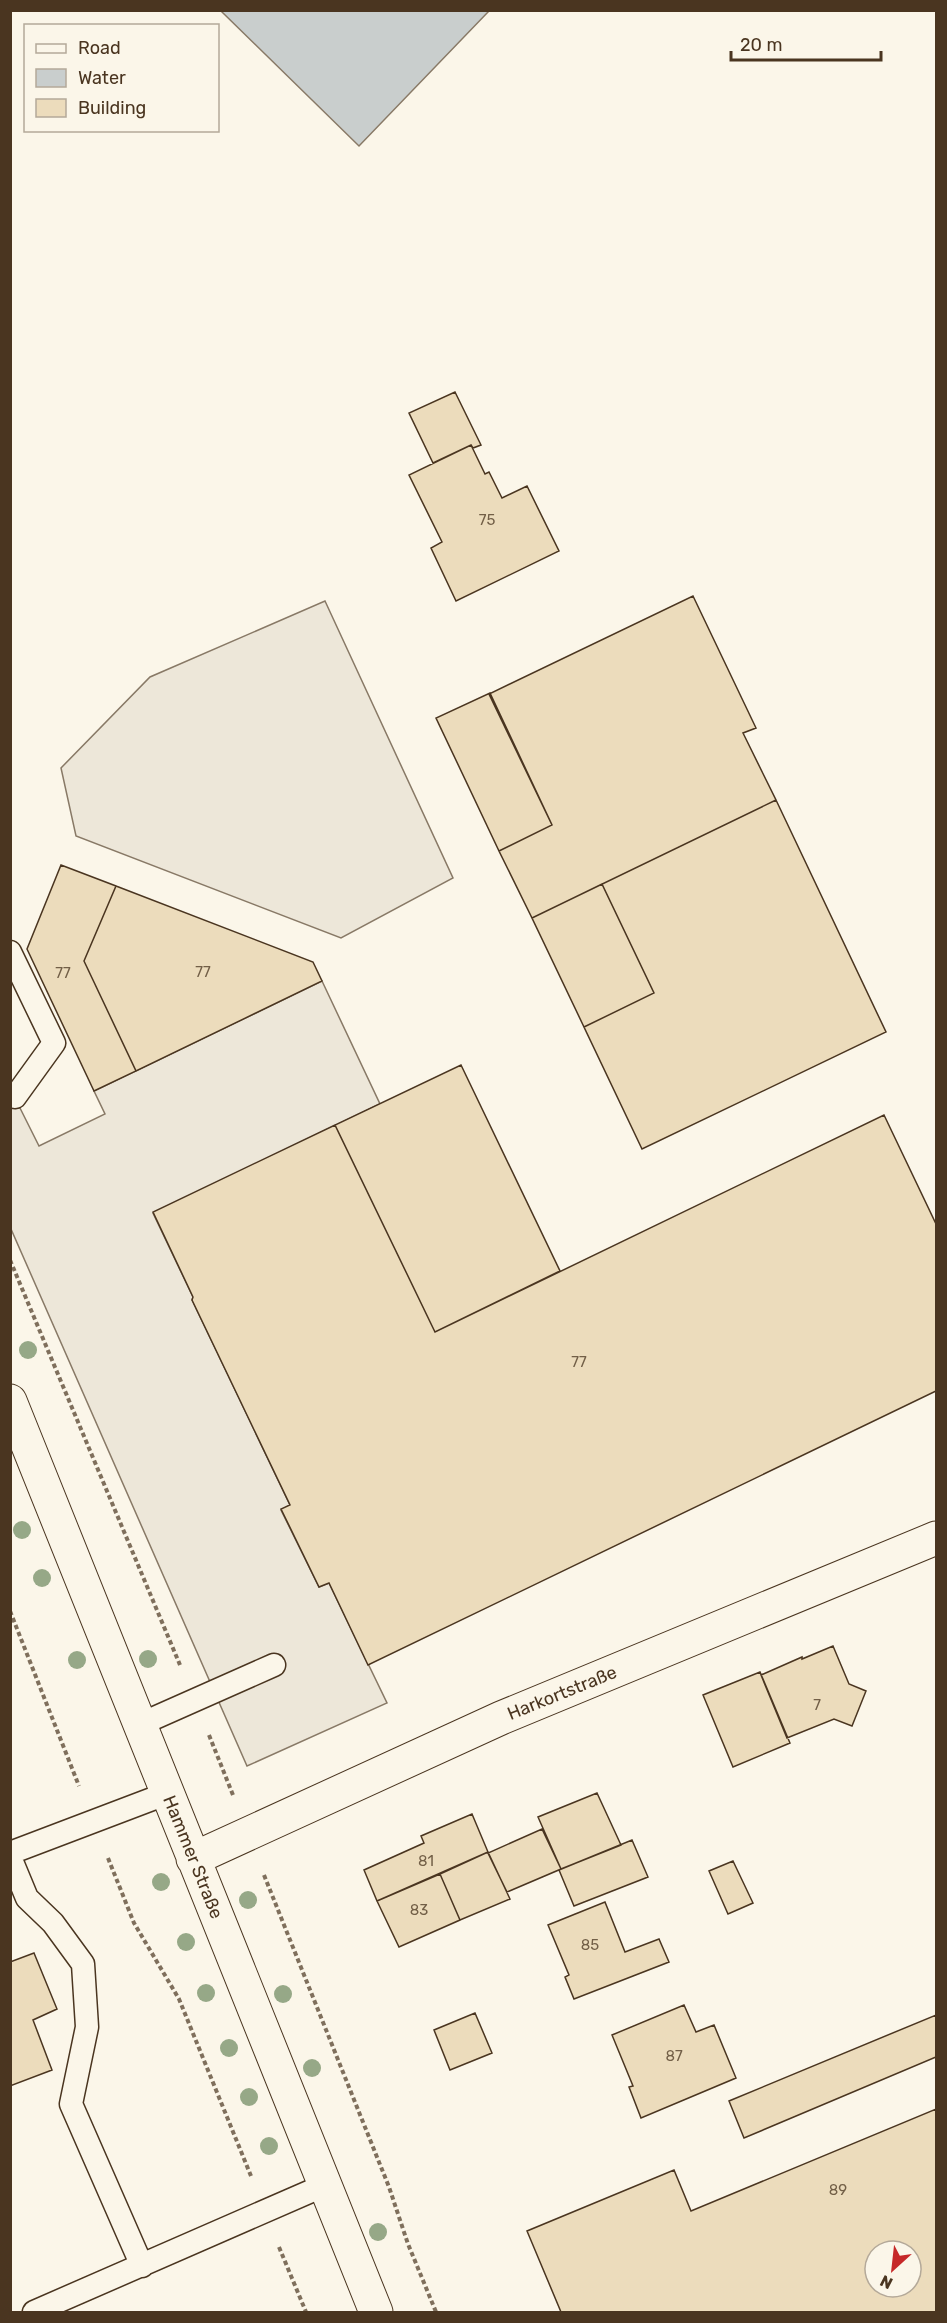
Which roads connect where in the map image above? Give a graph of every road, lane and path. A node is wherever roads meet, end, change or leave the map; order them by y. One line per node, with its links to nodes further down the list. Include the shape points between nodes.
1 (10, 952): 2 (lane, via 54,1043)
2 (15, 1097)
3 (10, 1260): 8 (path)
4 (10, 1401): 9 (street, Hammer Straße)
5 (936, 1538): 12 (street, Harkortstraße, via 501,1718)
6 (10, 1611): 11 (path)
7 (274, 1665): 8 (lane)
8 (194, 1699): 9 (lane); 12 (path)
9 (141, 1724): 10 (street, Hammer Straße)
10 (168, 1793): 11 (lane); 14 (street, Hammer Straße)
11 (93, 1822): 13 (lane); 16 (path, via 134,1923 179,2000)
12 (248, 1833): 14 (street, Harkortstraße); 21 (path)
13 (10, 1855): 17 (lane, via 27,1898 53,1923 83,1964 87,2027 70,2104)
14 (193, 1859): 15 (street, Hammer Straße)
15 (325, 2185): 16 (lane); 20 (street, Hammer Straße)
16 (265, 2211): 17 (lane); 19 (path)
17 (142, 2266): 18 (lane)
18 (34, 2313)
19 (306, 2313)
20 (376, 2313)
21 (435, 2313)

